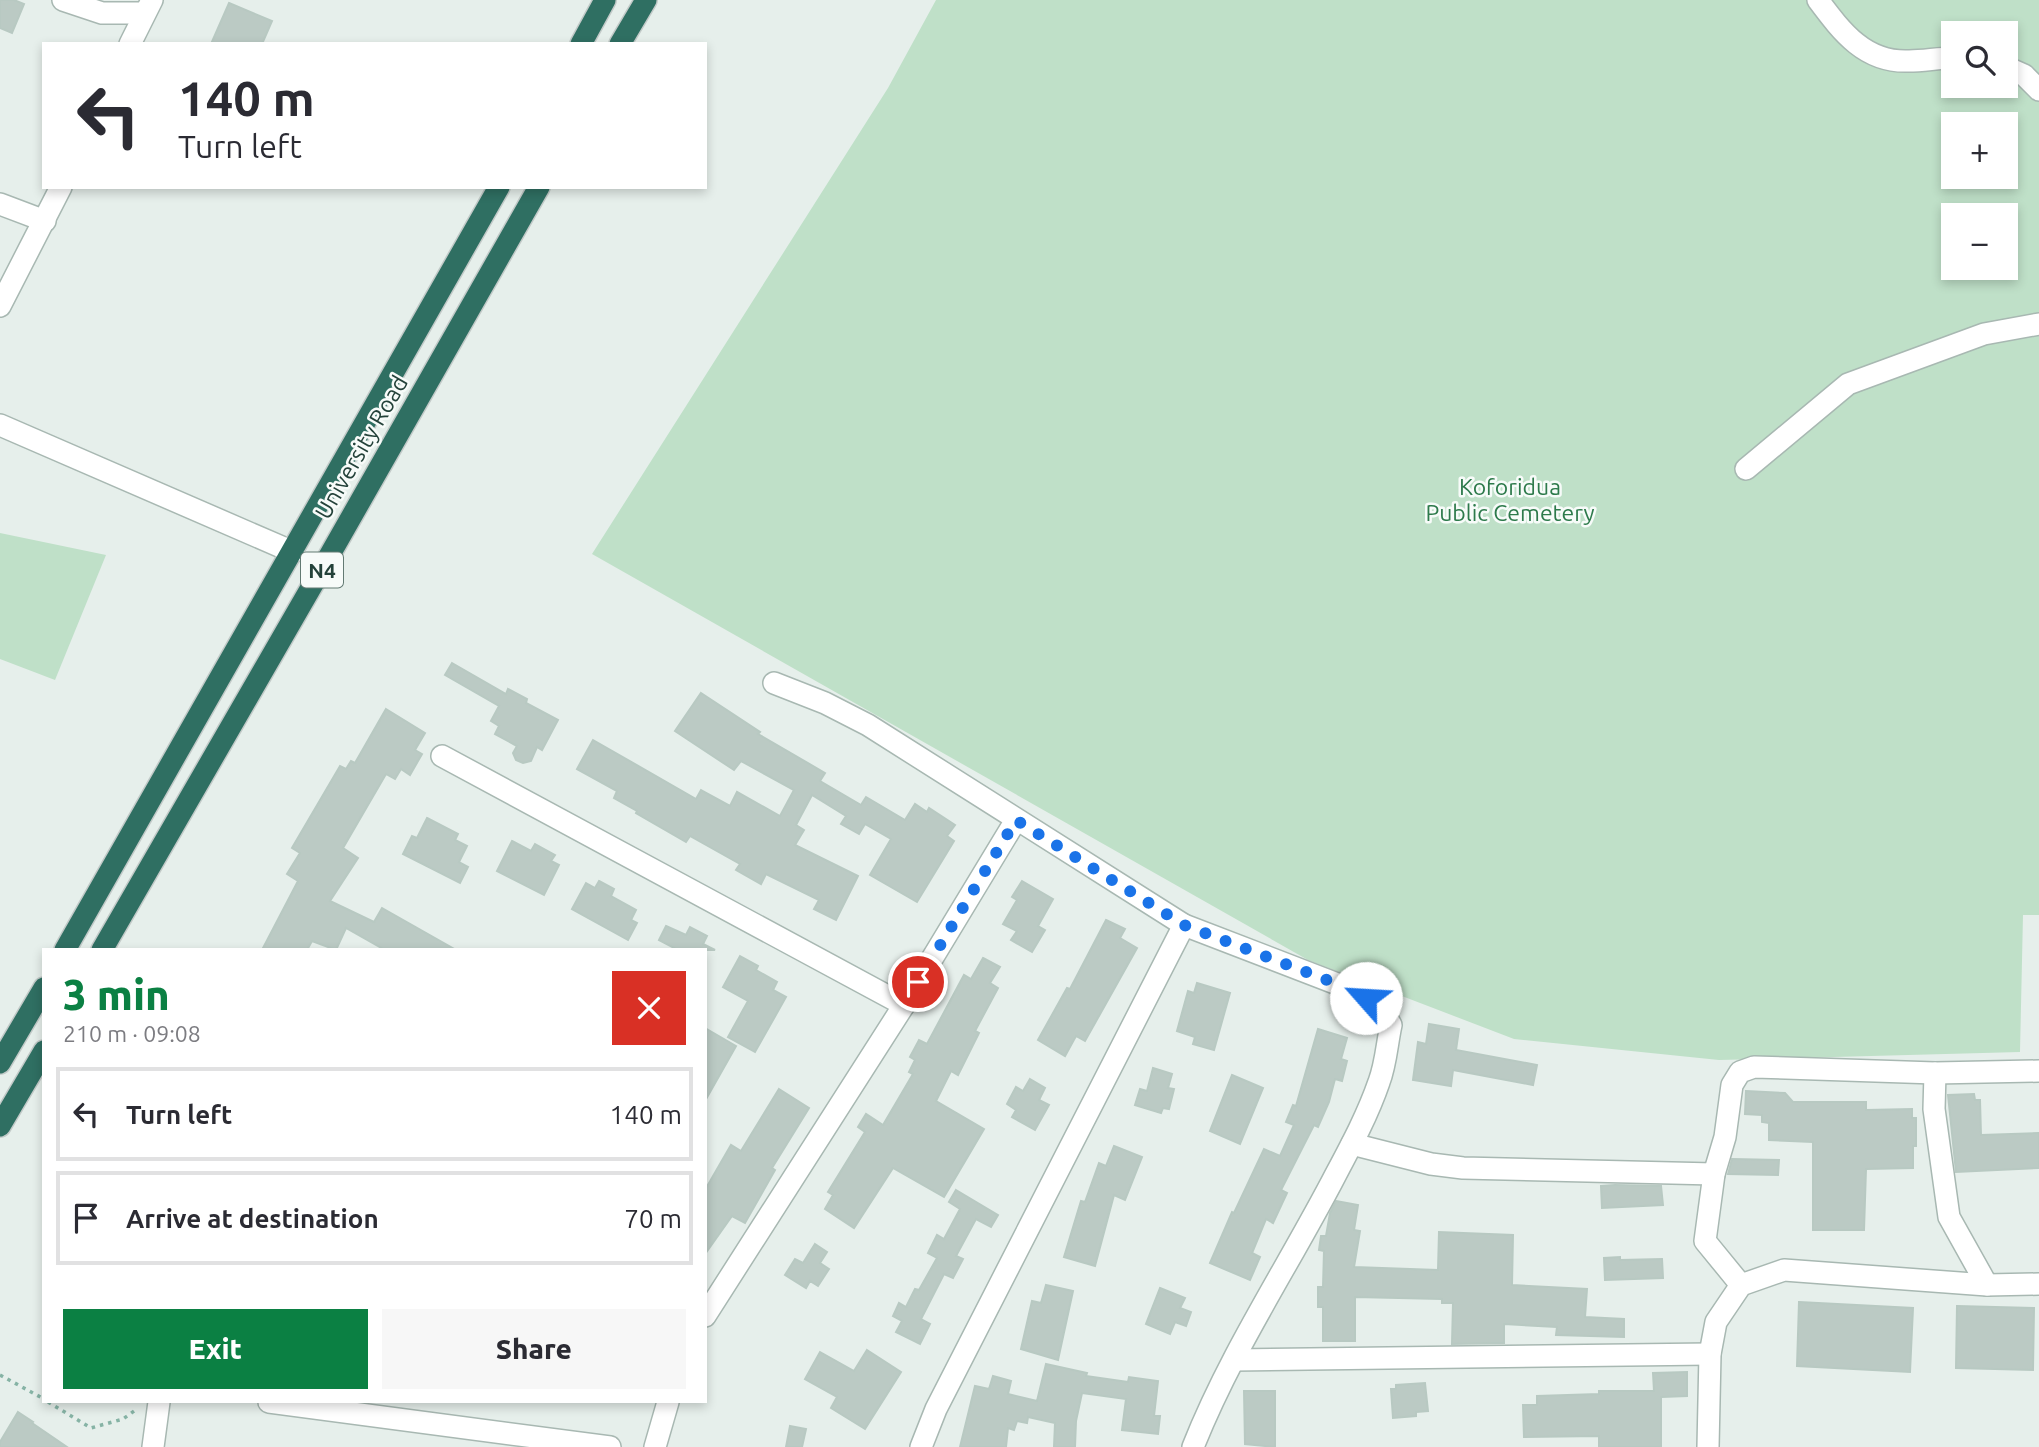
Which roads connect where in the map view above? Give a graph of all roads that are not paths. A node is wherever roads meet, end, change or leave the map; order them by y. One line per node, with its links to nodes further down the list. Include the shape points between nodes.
1 (63, 0): 5 (street, via 103,13)
2 (605, 0): 7 (highway)
3 (646, 0): 8 (highway)
4 (1818, 0): 9 (street, via 1860,49 1878,58 1906,62)
5 (148, 6): 6 (street)
6 (131, 42)
7 (582, 42)
8 (621, 42)
9 (1941, 59)
10 (2018, 72): 11 (street)
11 (2039, 90)
12 (60, 189): 16 (street)
13 (498, 189): 21 (highway, University Road / N4)
14 (538, 189): 27 (highway, University Road / N4)
15 (0, 204): 16 (street)
16 (45, 221): 17 (street)
17 (0, 306)
18 (2039, 324): 20 (street, via 1984,334 1848,384)
19 (0, 425): 21 (street)
20 (1746, 469)
21 (293, 552): 26 (highway, University Road / N4)
22 (774, 682): 24 (street, via 868,725)
23 (442, 756): 29 (street)
24 (1016, 820): 25 (street); 29 (street)
25 (1184, 925): 35 (street, via 1353,990 1380,1006 1391,1025 1380,1080); 50 (street, via 936,1409)
26 (66, 948)
27 (103, 948)
28 (42, 991): 31 (highway)
29 (904, 1005): 40 (street)
30 (42, 1054): 34 (highway)
31 (0, 1063)
32 (2039, 1071): 33 (street)
33 (1935, 1073): 36 (street, via 1754,1066 1740,1072 1732,1085); 39 (street, via 1934,1110 1949,1217)
34 (0, 1126)
35 (1352, 1144): 36 (street, via 1463,1168); 42 (street)
36 (1714, 1174): 38 (street, via 1705,1241)
37 (2039, 1284): 39 (street)
38 (1741, 1285): 39 (street, via 1784,1270); 41 (street, via 1716,1322)
39 (1987, 1285)
40 (707, 1313)
41 (1710, 1354): 42 (street); 52 (street)
42 (1234, 1360): 51 (street)
43 (286, 1403): 46 (street)
44 (668, 1403): 49 (street)
45 (149, 1405): 47 (street)
46 (404, 1410): 48 (street)
47 (153, 1447)
48 (610, 1447)
49 (654, 1447)
50 (921, 1447)
51 (1193, 1447)
52 (1708, 1447)

